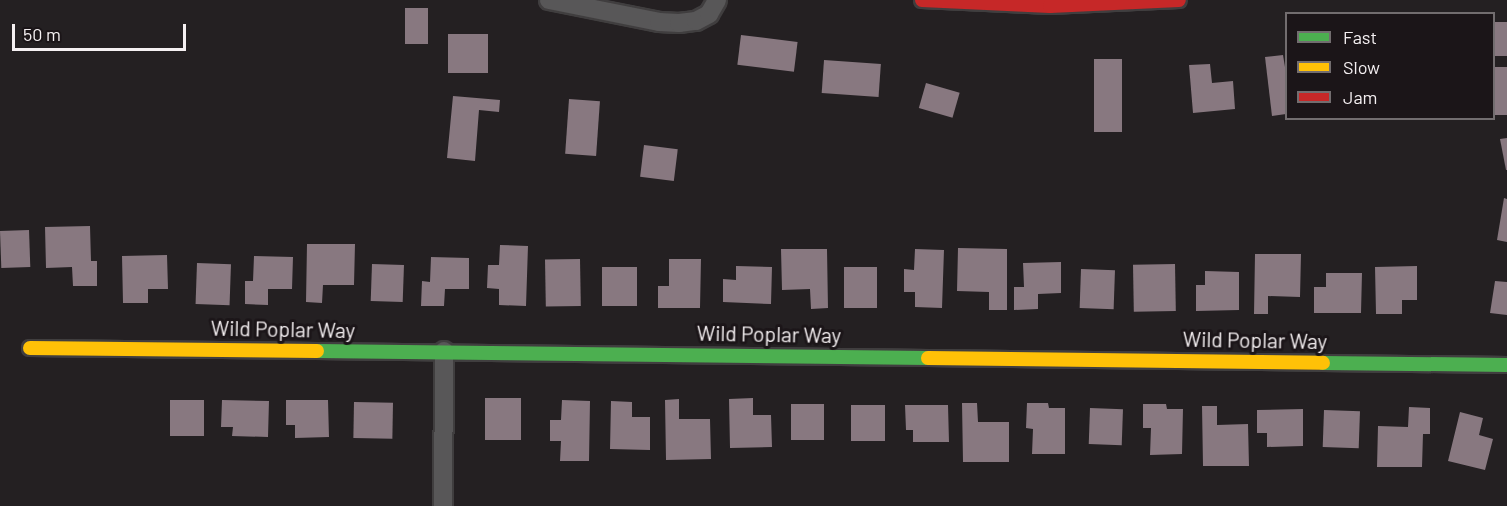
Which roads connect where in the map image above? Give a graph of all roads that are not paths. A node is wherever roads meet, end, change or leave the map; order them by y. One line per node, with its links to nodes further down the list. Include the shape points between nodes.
1 (549, 0): 2 (street, via 679,23 709,14)
2 (717, 0)
3 (922, 0): 4 (street, via 1040,6)
4 (1179, 0)
5 (30, 348): 6 (street, Wild Poplar Way)
6 (444, 351): 7 (street, Wild Poplar Way); 8 (street)
7 (1507, 364)
8 (443, 506)

